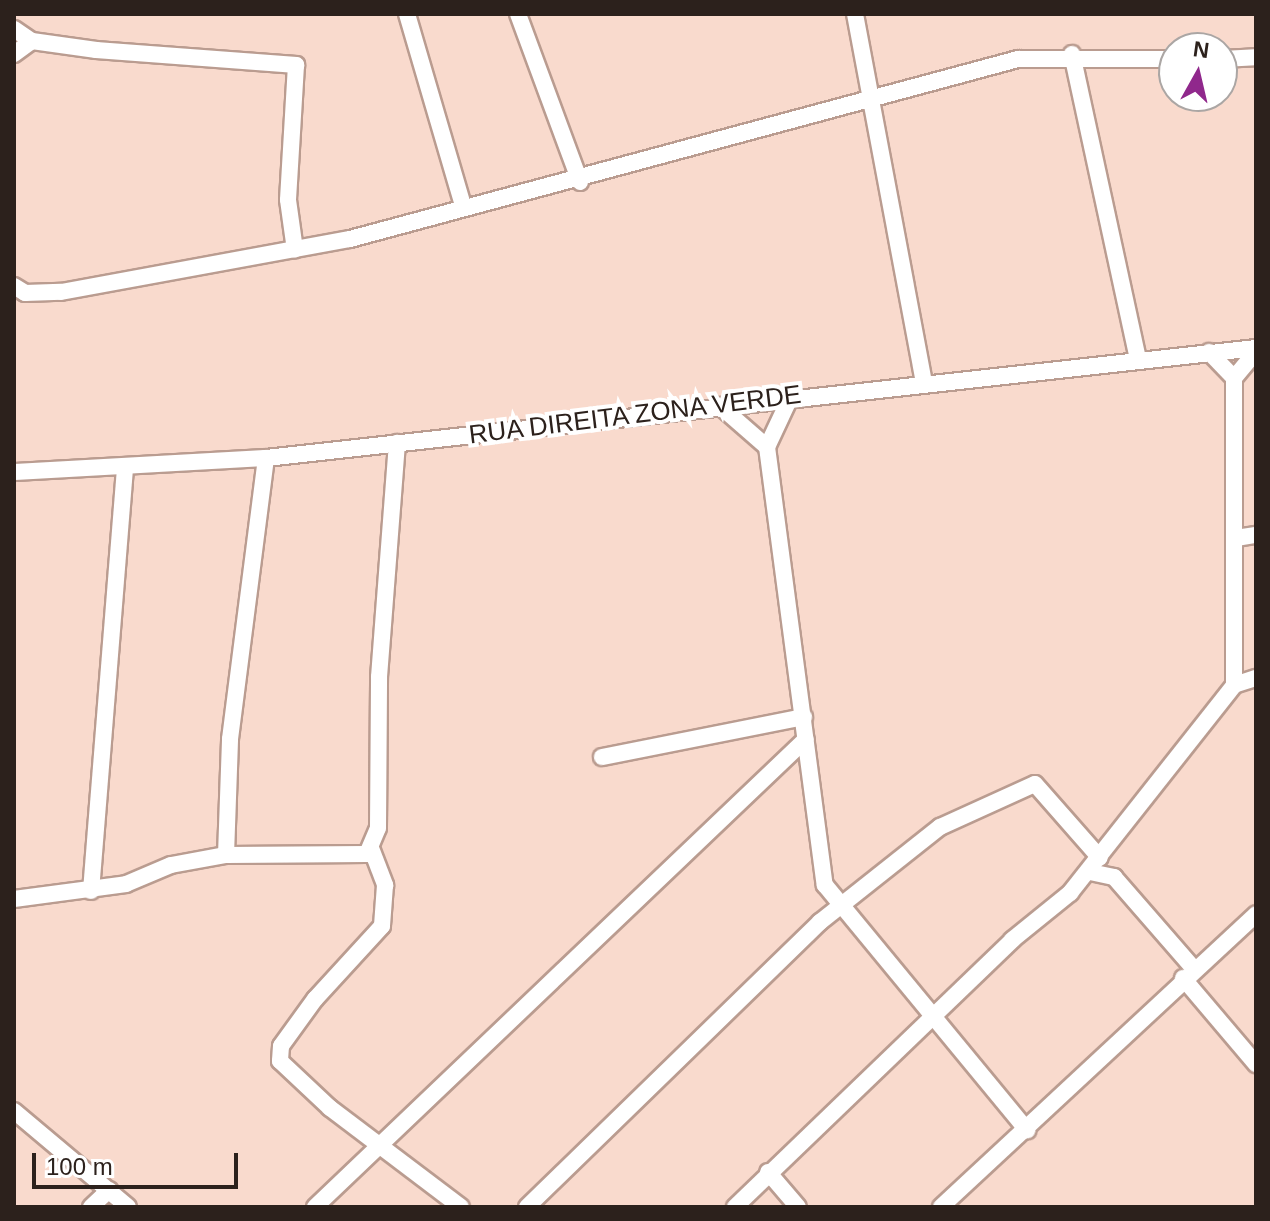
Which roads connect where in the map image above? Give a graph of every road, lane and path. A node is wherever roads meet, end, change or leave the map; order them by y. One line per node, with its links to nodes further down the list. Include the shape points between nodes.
1 (407, 14): 11 (street)
2 (518, 14): 10 (street)
3 (855, 14): 9 (street)
4 (14, 29): 5 (street)
5 (32, 41): 6 (street); 12 (street, via 296,65 288,200)
6 (14, 54)
7 (1072, 54): 8 (street); 9 (street, via 983,66); 16 (street)
8 (1158, 58)
9 (872, 102): 10 (street); 18 (street)
10 (580, 182): 11 (street)
11 (463, 205): 12 (street)
12 (295, 250): 13 (street)
13 (18, 293)
14 (1256, 350): 15 (street, RUA DIREITA ZONA VERDE); 17 (street)
15 (1209, 352): 16 (street, RUA DIREITA ZONA VERDE); 17 (street)
16 (1138, 359): 18 (street, RUA DIREITA ZONA VERDE)
17 (1234, 378): 27 (street)
18 (924, 382): 19 (street, RUA DIREITA ZONA VERDE)
19 (790, 398): 20 (street, RUA DIREITA ZONA VERDE); 22 (street)
20 (720, 406): 21 (street, RUA DIREITA ZONA VERDE); 22 (street)
21 (397, 443): 23 (street, RUA DIREITA ZONA VERDE); 34 (street)
22 (767, 447): 30 (street)
23 (266, 458): 24 (street, RUA DIREITA ZONA VERDE); 35 (street, via 230,739)
24 (125, 470): 25 (street, RUA DIREITA ZONA VERDE); 39 (street)
25 (14, 472)
26 (1256, 535): 27 (street)
27 (1236, 538): 29 (street)
28 (1256, 678): 29 (street)
29 (1234, 685): 33 (street)
30 (804, 717): 31 (street); 32 (street)
31 (806, 739): 38 (street); 49 (street)
32 (602, 757)
33 (1115, 838): 36 (street); 37 (street)
34 (371, 848): 35 (street, via 355,857); 49 (street, via 385,885 382,926 315,999 279,1053 284,1068)
35 (226, 855): 39 (street)
36 (1095, 865): 37 (street); 41 (street, via 1035,784 940,827); 45 (street)
37 (1114, 877): 44 (street)
38 (825, 885): 41 (street); 43 (street)
39 (91, 891): 40 (street)
40 (14, 899)
41 (840, 907): 43 (street); 45 (street)
42 (1256, 914): 44 (street)
43 (820, 922): 56 (street)
44 (1188, 973): 46 (street); 48 (street)
45 (933, 1016): 48 (street); 50 (street)
46 (1256, 1064)
47 (14, 1111): 51 (street)
48 (1027, 1130): 59 (street)
49 (380, 1143): 54 (street); 55 (street)
50 (768, 1172): 57 (street); 58 (street)
51 (109, 1190): 52 (street); 53 (street)
52 (91, 1207)
53 (128, 1207)
54 (315, 1207)
55 (461, 1207)
56 (527, 1207)
57 (735, 1207)
58 (798, 1207)
59 (941, 1207)

